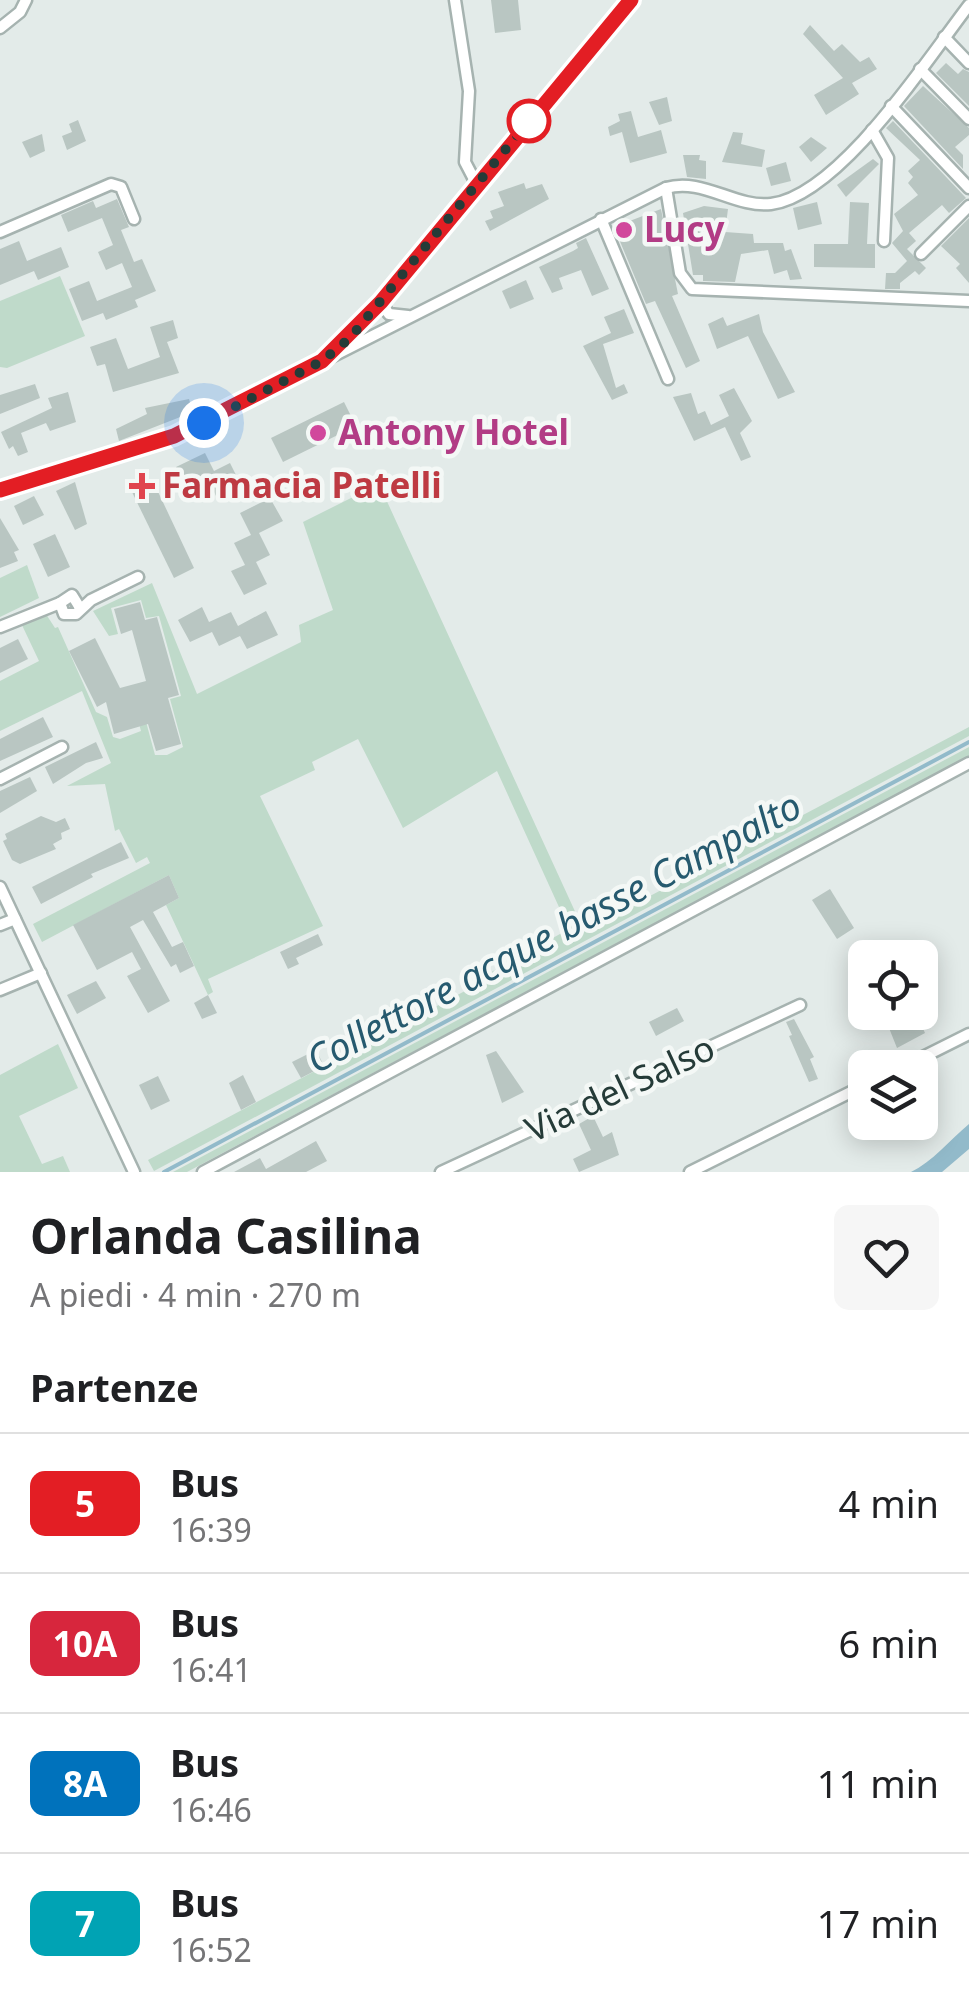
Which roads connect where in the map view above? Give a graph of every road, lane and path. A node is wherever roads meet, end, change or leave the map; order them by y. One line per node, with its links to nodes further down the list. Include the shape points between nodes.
1 (26, 0): 5 (street)
2 (455, 0): 12 (street, via 469,90 465,162)
3 (631, 0): 12 (main road)
4 (969, 5): 6 (street)
5 (0, 28)
6 (944, 38): 7 (street); 8 (street)
7 (969, 64)
8 (920, 69): 9 (street); 10 (street)
9 (892, 106): 11 (street); 14 (street)
10 (969, 119)
11 (872, 130): 13 (street, via 825,175 776,203 755,204 686,185); 19 (street, via 888,158)
12 (477, 185): 22 (main road)
13 (666, 188): 17 (street); 21 (street, via 680,273 692,290)
14 (969, 188)
15 (969, 206): 20 (street)
16 (134, 219): 18 (street, via 121,188 112,184)
17 (601, 219): 23 (street); 27 (street)
18 (0, 232)
19 (884, 241)
20 (921, 254)
21 (969, 301)
22 (381, 302): 23 (street, via 396,317); 24 (main road)
23 (423, 310): 25 (street)
24 (370, 316): 25 (street); 26 (main road)
25 (395, 326): 26 (street)
26 (322, 361): 28 (main road, via 174,436)
27 (668, 379)
28 (0, 490)
29 (138, 576): 30 (street, via 80,608 72,595)
30 (0, 628)
31 (62, 747): 33 (street)
32 (969, 764): 43 (street)
33 (0, 779)
34 (0, 887): 35 (street)
35 (15, 918): 36 (street); 37 (street)
36 (0, 924)
37 (40, 973): 38 (street); 44 (street)
38 (0, 990)
39 (800, 1005): 47 (street, Via del Salso)
40 (969, 1034): 41 (street)
41 (937, 1050)
42 (848, 1094): 48 (street)
43 (224, 1160): 45 (street); 46 (street)
44 (134, 1172)
45 (203, 1172)
46 (231, 1172)
47 (441, 1172)
48 (690, 1172)

